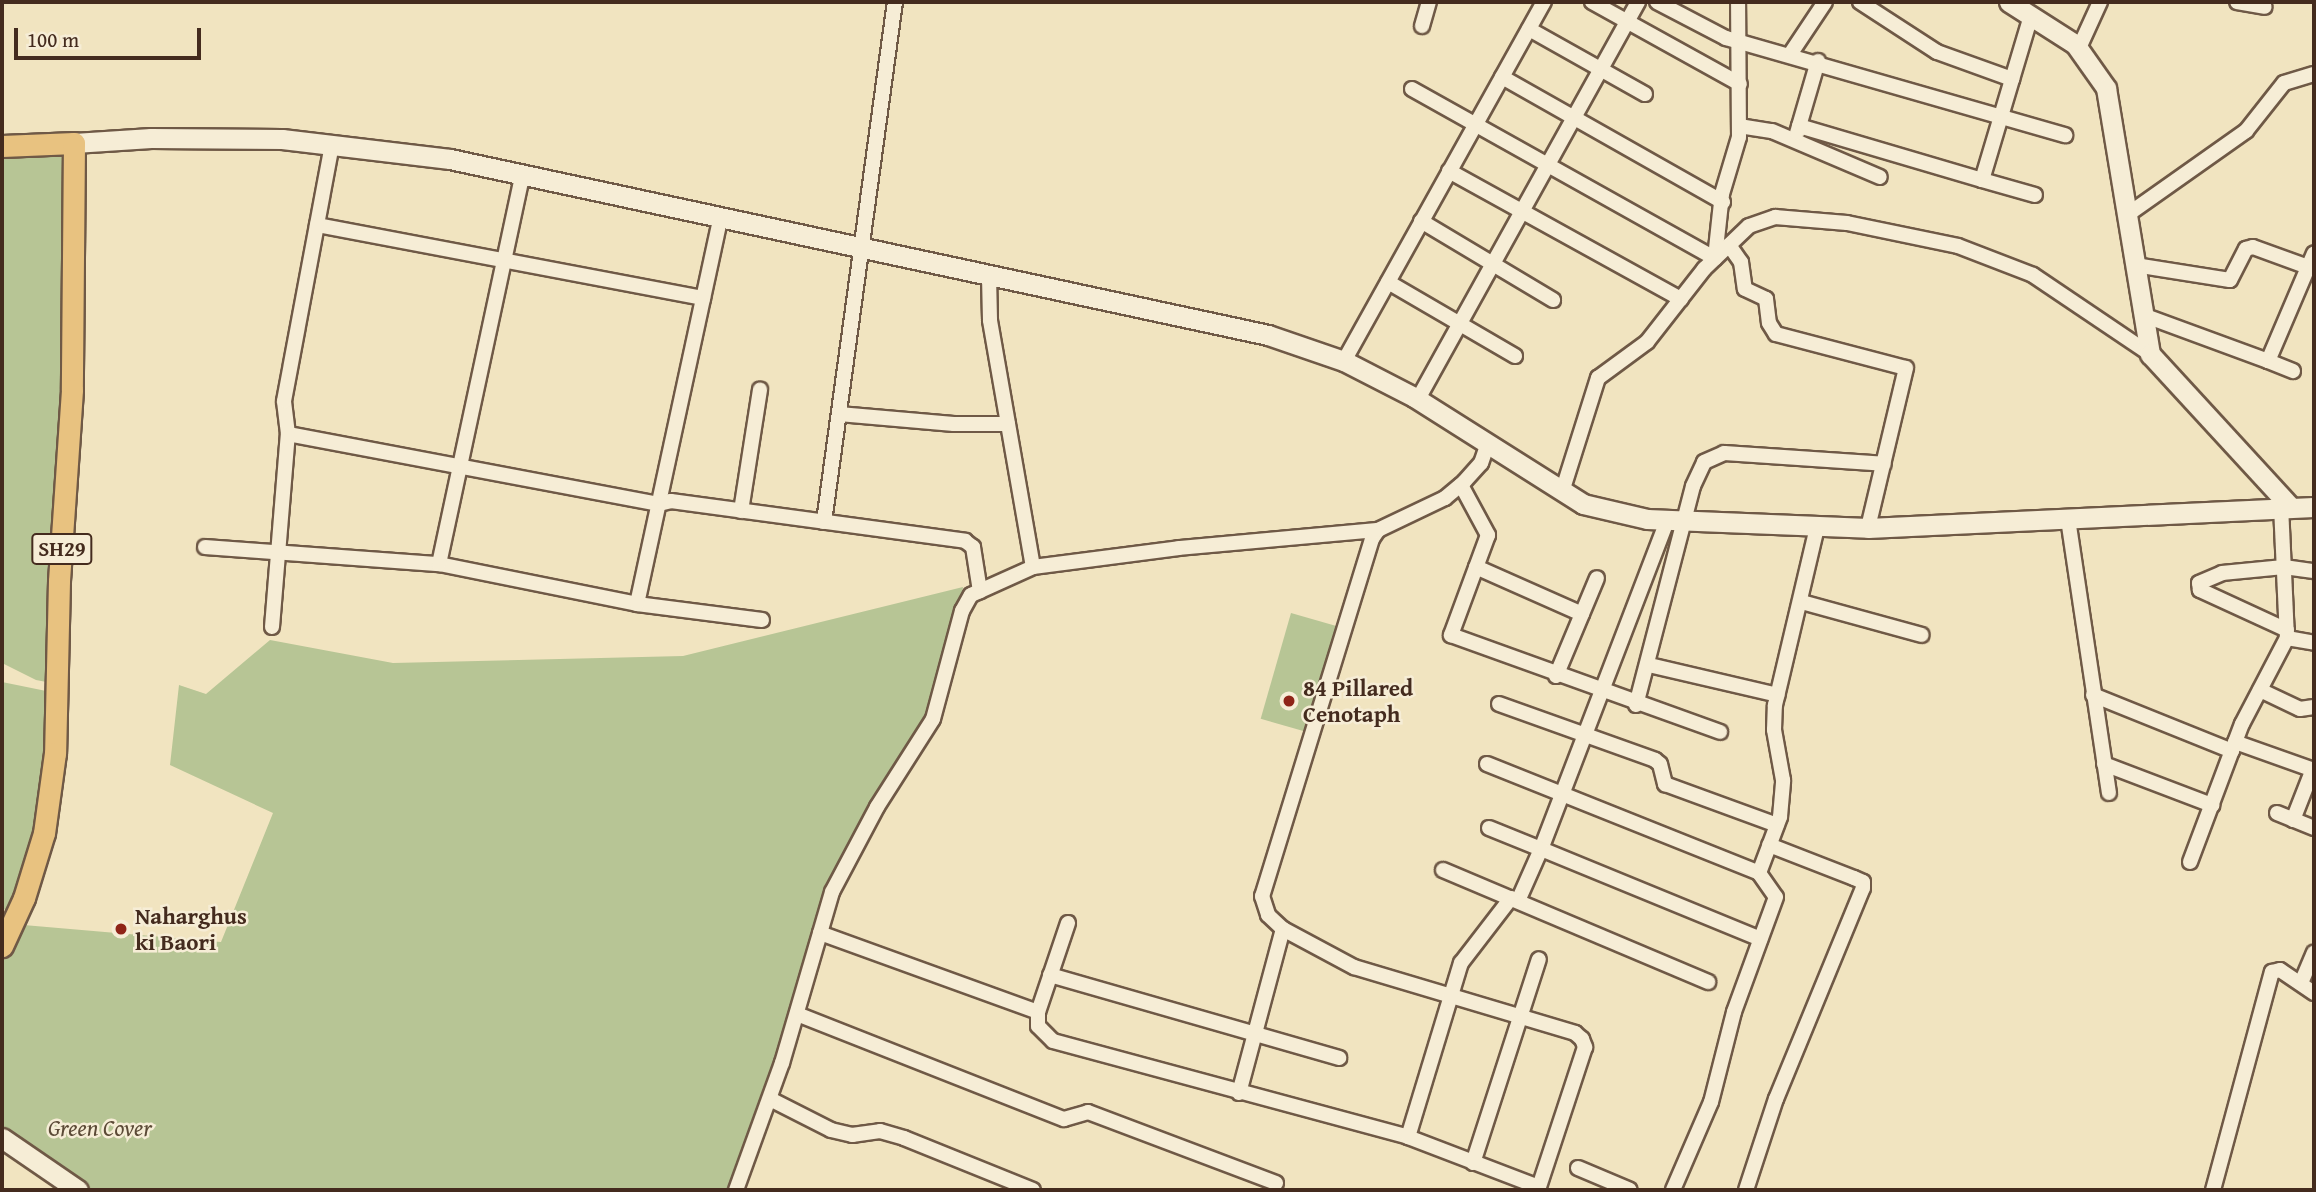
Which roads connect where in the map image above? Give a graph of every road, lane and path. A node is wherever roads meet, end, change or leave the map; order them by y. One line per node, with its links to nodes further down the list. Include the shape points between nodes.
1 (895, 2): 53 (street)
2 (1429, 2): 18 (street)
3 (1528, 2): 17 (street)
4 (1544, 2): 17 (street)
5 (1592, 2): 16 (street)
6 (1638, 2): 16 (street)
7 (1657, 2): 19 (street)
8 (1738, 2): 19 (street)
9 (1825, 2): 21 (street)
10 (1860, 2): 26 (street, via 1937,52)
11 (2010, 2): 15 (street)
12 (2100, 2): 20 (street)
13 (2237, 2): 14 (street)
14 (2265, 7)
15 (2031, 16): 20 (street); 26 (street)
16 (1627, 21): 23 (street); 27 (street)
17 (1532, 23): 23 (street); 25 (street)
18 (1422, 26)
19 (1739, 42): 21 (street); 27 (street)
20 (2079, 48): 48 (street, via 2106,88)
21 (1791, 53): 22 (street)
22 (1818, 61): 30 (street); 34 (street)
23 (1599, 69): 29 (street); 31 (street)
24 (2314, 74): 48 (street, via 2284,83 2246,131)
25 (1502, 77): 31 (street); 32 (street)
26 (2012, 79): 30 (street)
27 (1740, 84): 33 (street)
28 (1412, 89): 32 (street)
29 (1645, 94)
30 (2002, 114): 35 (street); 44 (street)
31 (1574, 115): 40 (street); 46 (street)
32 (1476, 124): 40 (street); 41 (street)
33 (1739, 125): 36 (street); 46 (street)
34 (1799, 126): 36 (street); 44 (street)
35 (2066, 135)
36 (1794, 141): 43 (street)
37 (74, 143): 38 (street, via 164,138); 39 (main road); 142 (main road, SH29, via 72,390 55,753 44,833 24,898)
38 (332, 144): 42 (street, via 450,159); 51 (street)
39 (2, 146)
40 (1548, 163): 47 (street); 55 (street)
41 (1449, 171): 47 (street); 50 (street)
42 (523, 176): 49 (street); 56 (street)
43 (1880, 177)
44 (1982, 180): 45 (street)
45 (2035, 195)
46 (1723, 202): 55 (street)
47 (1522, 211): 57 (street); 63 (street)
48 (2127, 215): 58 (street)
49 (720, 219): 53 (street); 62 (street)
50 (1421, 221): 57 (street); 61 (street)
51 (317, 225): 56 (street); 76 (street, via 284,401)
52 (1729, 245): 55 (street); 67 (street, via 1749,226 1774,217 1847,223 1958,246 2033,275); 78 (street, via 1741,262 1745,289 1766,299 1769,323 1776,334 1904,364)
53 (862, 249): 60 (street); 74 (street)
54 (2314, 253): 59 (street)
55 (1715, 258): 63 (street)
56 (504, 260): 62 (street); 79 (street)
57 (1492, 265): 64 (street); 66 (street)
58 (2135, 265): 59 (street, via 2230,280 2246,249 2253,247); 65 (street)
59 (2308, 267): 70 (street)
60 (989, 276): 69 (street, via 1268,335); 75 (street, via 990,320)
61 (1388, 282): 66 (street); 69 (street)
62 (703, 298): 82 (street)
63 (1681, 299): 81 (street, via 1647,342 1598,378)
64 (1553, 300)
65 (2143, 315): 67 (street); 70 (street)
66 (1459, 325): 68 (street); 73 (street)
67 (2150, 354): 83 (street)
68 (1515, 356)
69 (1344, 361): 73 (street)
70 (2268, 361): 71 (street)
71 (2293, 371)
72 (761, 389): 85 (street)
73 (1418, 399): 77 (street)
74 (839, 414): 75 (street); 87 (street)
75 (1008, 424): 95 (street)
76 (288, 434): 79 (street); 93 (street)
77 (1488, 443): 80 (street, via 1481,463); 81 (street)
78 (1884, 464): 88 (street, via 1713,456 1698,470); 90 (street)
79 (459, 465): 82 (street); 94 (street)
80 (1461, 485): 91 (street, via 1445,498); 96 (street, via 1488,535)
81 (1562, 492): 88 (street, via 1583,504)
82 (659, 504): 85 (street, via 671,501); 102 (street)
83 (2285, 506): 84 (street); 86 (street); 97 (street)
84 (2314, 507)
85 (741, 511): 87 (street)
86 (2068, 519): 90 (street); 114 (street)
87 (824, 522): 100 (street, via 965,541 973,547)
88 (1676, 522): 89 (street); 109 (street); 112 (street)
89 (1816, 528): 90 (street); 101 (street)
90 (1868, 528)
91 (1378, 530): 95 (street, via 1286,536); 139 (street, via 1262,896 1268,915)
92 (205, 547): 93 (street)
93 (277, 554): 94 (street); 105 (street)
94 (439, 564): 102 (street)
95 (1033, 567): 100 (street)
96 (1476, 568): 103 (street); 110 (street, via 1451,635)
97 (2284, 568): 98 (street); 106 (street); 106 (street, via 2222,573 2199,583 2200,590)
98 (2314, 571)
99 (1597, 578): 103 (street)
100 (980, 591): 140 (street, via 971,595 962,611 933,719 845,865)
101 (1802, 602): 107 (street); 113 (street)
102 (637, 604): 104 (street)
103 (1582, 614): 110 (street)
104 (762, 620)
105 (272, 627)
106 (2287, 634): 108 (street); 111 (street)
107 (1922, 635)
108 (2314, 643)
109 (1649, 665): 113 (street); 116 (street)
110 (1556, 676): 112 (street)
111 (2260, 690): 117 (street, via 2300,709); 120 (street)
112 (1604, 693): 116 (street); 119 (street)
113 (1777, 695): 129 (street, via 1774,730 1783,780)
114 (2093, 695): 120 (street); 122 (street)
115 (1499, 704): 119 (street)
116 (1636, 705): 118 (street)
117 (2314, 707)
118 (1720, 732)
119 (1585, 736): 125 (street); 129 (street, via 1655,760 1660,764 1661,779 1674,789)
120 (2234, 747): 123 (street); 126 (street)
121 (1487, 764): 125 (street)
122 (2104, 764): 124 (street); 126 (street)
123 (2314, 769): 128 (street)
124 (2109, 793)
125 (1561, 794): 133 (street); 136 (street)
126 (2212, 805): 134 (street)
127 (2277, 813): 128 (street)
128 (2293, 820): 131 (street)
129 (1777, 825): 132 (street)
130 (1489, 828): 133 (street)
131 (2314, 828)
132 (1769, 845): 136 (street); 168 (street, via 1863,882 1863,888 1776,1099)
133 (1541, 849): 137 (street); 141 (street)
134 (2190, 862)
135 (1443, 870): 137 (street)
136 (1759, 873): 141 (street, via 1776,897)
137 (1514, 900): 146 (street); 149 (street, via 1471,947)
138 (1068, 923): 145 (street)
139 (1283, 929): 149 (street, via 1354,967); 153 (street)
140 (820, 933): 150 (street); 151 (street)
141 (1760, 939): 167 (street, via 1734,1012 1711,1102)
142 (2, 946)
143 (2314, 953): 147 (street)
144 (1539, 959): 152 (street)
145 (1050, 975): 150 (street); 153 (street)
146 (1708, 982)
147 (2301, 983): 148 (street); 169 (street, via 2280,970 2272,972)
148 (2314, 993)
149 (1452, 996): 152 (street); 158 (street)
150 (1038, 1012): 155 (street, via 1038,1026 1052,1041)
151 (797, 1014): 156 (street); 161 (street, via 1064,1119 1088,1112)
152 (1520, 1017): 159 (street); 162 (street, via 1575,1033 1585,1047)
153 (1255, 1034): 154 (street); 155 (street)
154 (1339, 1058)
155 (1239, 1093): 158 (street)
156 (770, 1100): 164 (street); 165 (street, via 831,1130 852,1135 880,1131 904,1138)
157 (2, 1138): 163 (street)
158 (1408, 1138): 159 (street)
159 (1473, 1163): 162 (street)
160 (1578, 1168): 166 (street)
161 (1276, 1183)
162 (1538, 1188)
163 (78, 1190)
164 (736, 1190)
165 (1033, 1190)
166 (1630, 1190)
167 (1673, 1190)
168 (1746, 1190)
169 (2213, 1190)

